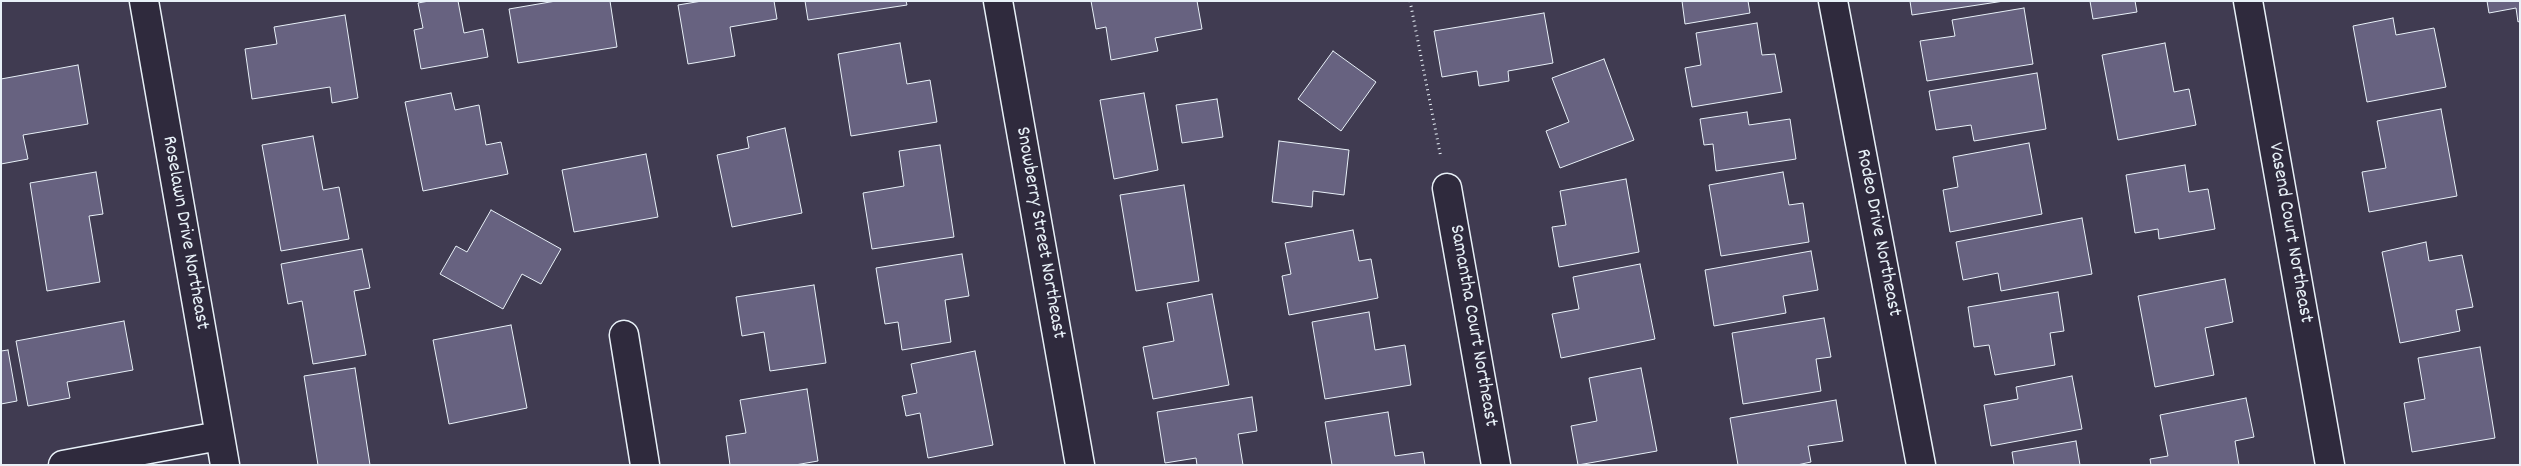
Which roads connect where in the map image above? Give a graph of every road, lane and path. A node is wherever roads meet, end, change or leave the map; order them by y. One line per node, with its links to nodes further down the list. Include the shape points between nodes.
1 (144, 1): 8 (street, Roselawn Drive Northeast)
2 (998, 1): 12 (street, Snowberry Street Northeast)
3 (1410, 1): 6 (path)
4 (1833, 1): 14 (street, Rodeo Drive Northeast)
5 (2248, 1): 15 (street, Vasend Court Northeast)
6 (1447, 188): 13 (street, Samantha Court Northeast)
7 (624, 336): 11 (street)
8 (219, 436): 9 (street); 10 (street, Roselawn Drive Northeast)
9 (62, 465)
10 (225, 465)
11 (645, 465)
12 (1080, 465)
13 (1496, 465)
14 (1921, 465)
15 (2330, 465)

